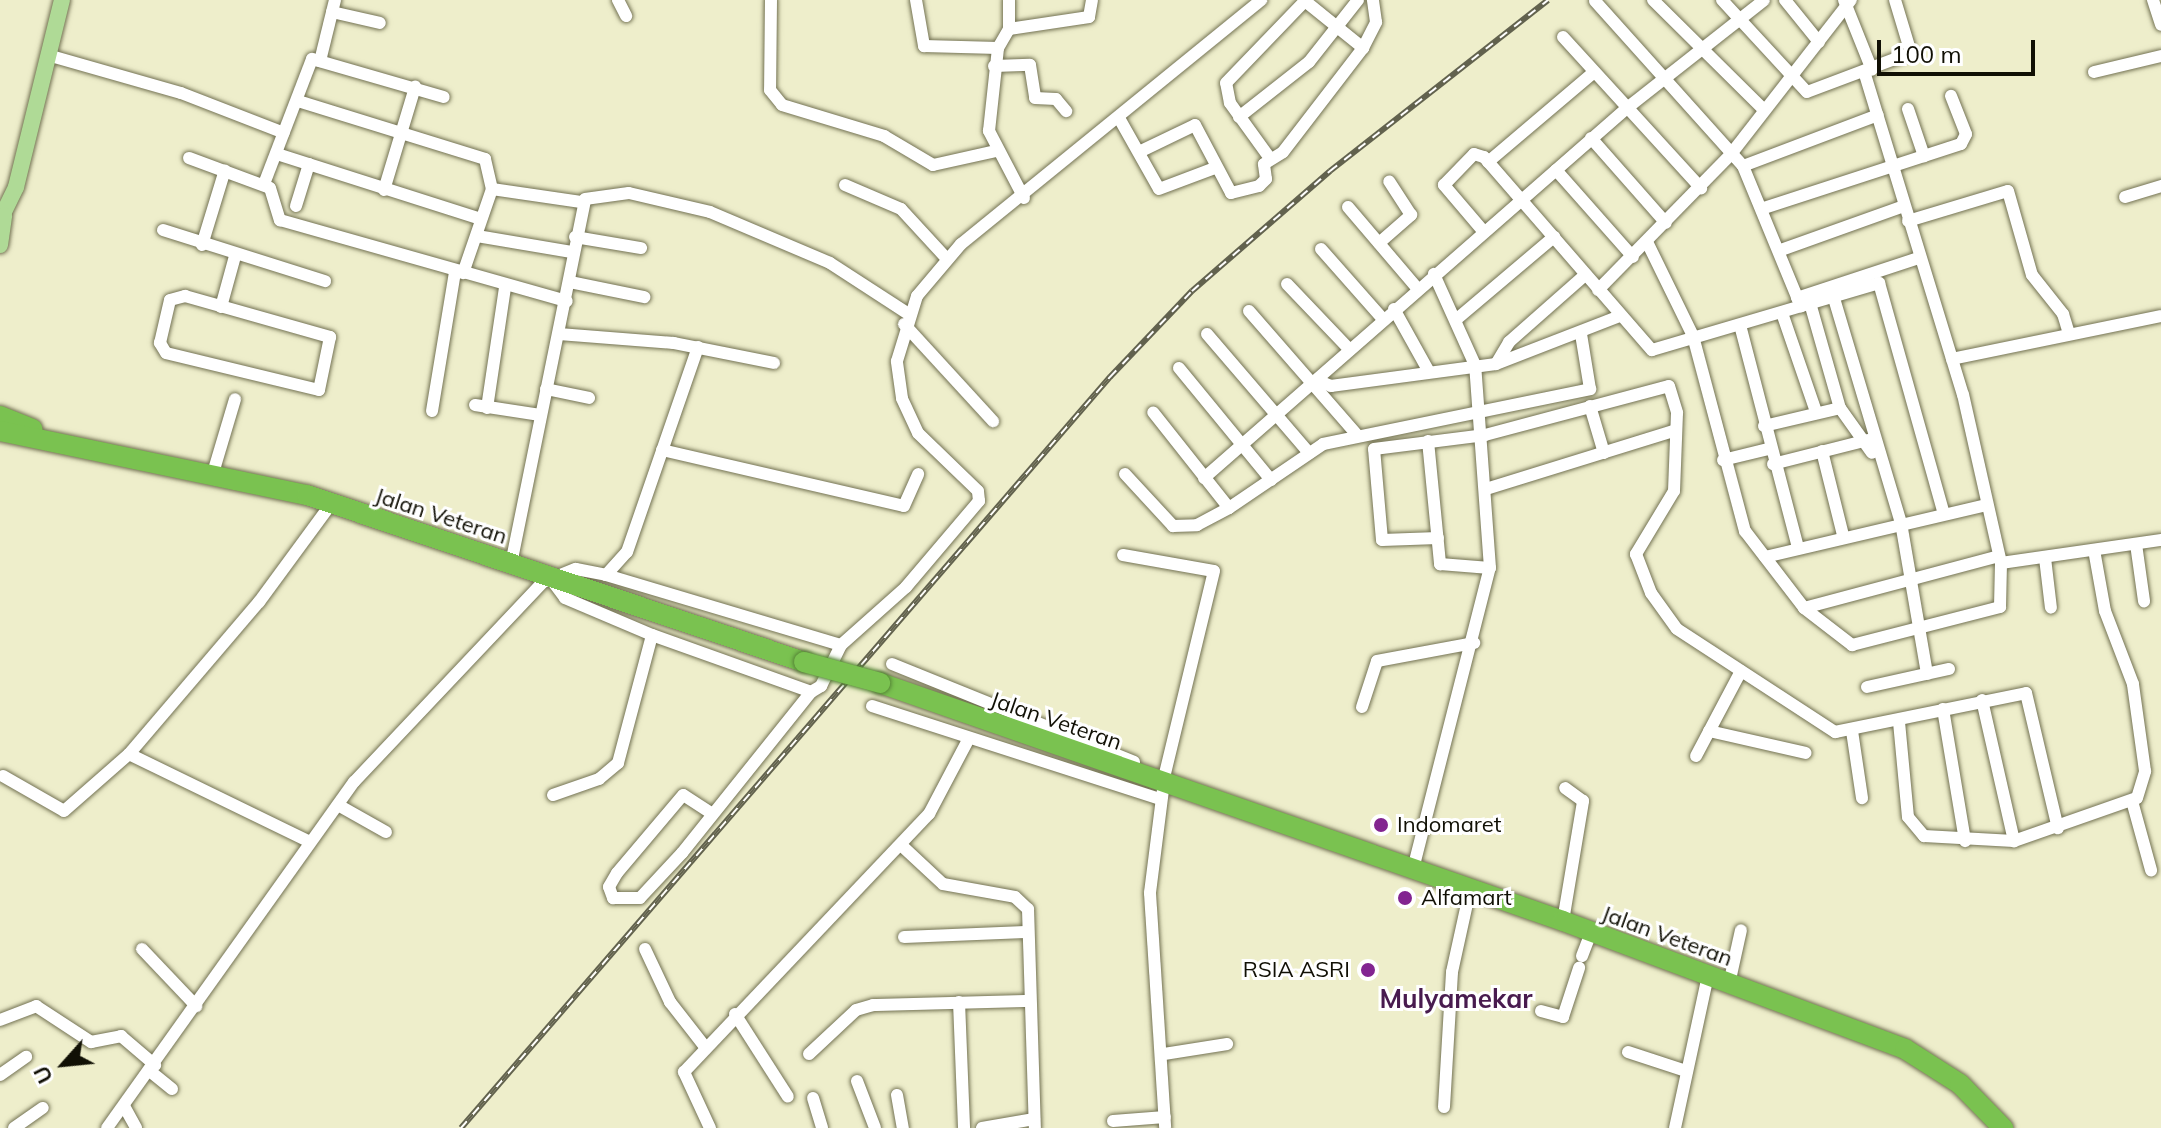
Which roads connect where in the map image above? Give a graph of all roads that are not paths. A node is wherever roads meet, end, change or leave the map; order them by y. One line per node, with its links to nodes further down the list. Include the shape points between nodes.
1 (62, 0): 31 (main road)
2 (618, 0): 20 (street)
3 (771, 0): 54 (street, via 770,90 782,105 884,136 933,165)
4 (916, 0): 28 (street, via 923,45)
5 (1009, 0): 24 (street)
6 (1092, 0): 24 (street, via 1089,17)
7 (1261, 0): 50 (street)
8 (1358, 0): 25 (street)
9 (1373, 0): 29 (street, via 1376,22)
10 (1653, 0): 30 (street)
11 (1722, 0): 21 (street)
12 (1764, 0): 21 (street)
13 (1785, 0): 27 (street)
14 (1895, 0): 36 (street, via 1913,50)
15 (2153, 0): 23 (street)
16 (1306, 1): 25 (street); 49 (street, via 1226,83)
17 (1595, 1): 39 (street)
18 (1847, 1): 27 (street); 36 (street)
19 (334, 6): 22 (street); 33 (street)
20 (626, 16)
21 (1740, 20): 30 (street); 38 (street)
22 (380, 23)
23 (2161, 25)
24 (1009, 29): 28 (street)
25 (1339, 29): 29 (street); 49 (street, via 1293,77)
26 (1563, 37): 35 (street)
27 (1819, 42): 38 (street)
28 (998, 48): 34 (street)
29 (1363, 48): 59 (street, via 1283,152)
30 (1700, 48): 39 (street); 46 (street)
31 (51, 56): 52 (street, via 181,93); 83 (main road)
32 (2161, 56): 37 (street)
33 (320, 61): 40 (street); 43 (street, via 309,61)
34 (994, 66): 47 (street, via 1031,65 1036,98 1056,99); 54 (street, via 988,123)
35 (1594, 72): 44 (street); 61 (street)
36 (1868, 72): 38 (street, via 1807,92); 48 (street)
37 (2094, 72)
38 (1792, 77): 46 (street)
39 (1665, 79): 44 (street); 57 (street)
40 (415, 87): 42 (street); 51 (street)
41 (1951, 96): 58 (street, via 1965,140)
42 (444, 97)
43 (298, 101): 51 (street); 52 (street)
44 (1627, 108): 53 (street); 72 (street)
45 (1908, 109): 58 (street)
46 (1764, 110): 57 (street)
47 (1066, 111)
48 (1878, 115): 63 (street); 64 (street)
49 (1239, 117): 59 (street)
50 (1119, 118): 55 (street); 76 (street)
51 (401, 132): 73 (street, via 485,159); 74 (street)
52 (284, 133): 56 (street)
53 (1591, 138): 67 (street); 86 (street)
54 (996, 151): 76 (street)
55 (1139, 152): 65 (street, via 1159,189); 65 (street, via 1195,125)
56 (277, 154): 62 (street); 69 (street)
57 (1731, 154): 64 (street); 72 (street)
58 (1924, 156): 63 (street)
59 (1269, 157): 65 (street, via 1266,179 1239,197)
60 (189, 158): 66 (street)
61 (1488, 162): 77 (street); 88 (street, via 1474,154 1444,185)
62 (309, 164): 74 (street); 79 (street)
63 (1891, 164): 80 (street); 82 (street)
64 (1743, 166): 82 (street)
65 (1215, 168)
66 (225, 170): 69 (street); 95 (street)
67 (1556, 170): 77 (street); 101 (street)
68 (1389, 181): 92 (street, via 1411,212)
69 (264, 184): 104 (street, via 280,220)
70 (845, 185): 103 (street, via 901,209)
71 (2161, 186): 75 (street)
72 (1701, 188): 86 (street)
73 (492, 189): 78 (street); 84 (street)
74 (384, 190): 84 (street)
75 (2125, 197)
76 (1024, 198): 103 (street)
77 (1522, 201): 88 (street); 91 (street)
78 (581, 202): 90 (street); 123 (street, via 629,193 710,212 830,263)
79 (296, 206)
80 (1904, 206): 85 (street); 98 (street)
81 (1348, 207): 92 (street)
82 (1764, 208): 98 (street)
83 (2, 218): 94 (main road)
84 (481, 219): 89 (street)
85 (1908, 221): 102 (street); 130 (street, via 2008,191 2032,275 2063,314)
86 (1666, 223): 93 (street)
87 (163, 230): 95 (street)
88 (1484, 232): 105 (street)
89 (477, 236): 99 (street); 104 (street)
90 (575, 237): 96 (street); 99 (street)
91 (1554, 237): 106 (street); 125 (street)
92 (1379, 243): 111 (street)
93 (1648, 244): 101 (street); 131 (street)
94 (0, 245)
95 (202, 245): 100 (street)
96 (641, 248)
97 (1321, 249): 124 (street)
98 (1781, 250): 116 (street)
99 (572, 252): 108 (street)
100 (235, 256): 107 (street); 117 (street)
101 (1633, 257): 112 (street)
102 (1919, 258): 116 (street); 134 (street)
103 (947, 259): 123 (street)
104 (459, 273): 110 (street); 146 (street)
105 (1434, 274): 111 (street); 125 (street)
106 (1585, 275): 112 (street); 136 (street, via 1509,342)
107 (325, 281)
108 (570, 282): 114 (street); 115 (street)
109 (1287, 284): 133 (street)
110 (505, 288): 115 (street); 150 (street, via 481,407)
111 (1417, 288): 118 (street)
112 (1598, 290): 121 (street)
113 (1833, 295): 116 (street); 177 (street, via 1872,282 1883,288); 178 (street)
114 (644, 297)
115 (567, 301): 127 (street)
116 (1803, 303): 120 (street); 145 (street)
117 (221, 307): 117 (street, via 330,337 319,390 161,349 170,300 185,296)
118 (1394, 309): 124 (street); 139 (street)
119 (1249, 311): 140 (street)
120 (1782, 313): 126 (street); 148 (street)
121 (1620, 316): 129 (street); 131 (street, via 1647,349)
122 (2161, 316): 130 (street)
123 (905, 318): 153 (street); 200 (street, via 897,369 906,412 928,445 978,491 979,501 906,587)
124 (1382, 318): 133 (street)
125 (1458, 318): 137 (street)
126 (1740, 325): 131 (street); 154 (street)
127 (559, 334): 132 (street); 141 (street)
128 (1207, 334): 149 (street)
129 (1581, 334): 136 (street); 151 (street, via 1590,389)
130 (2069, 334): 134 (street)
131 (1693, 336): 166 (street)
132 (698, 347): 135 (street); 162 (street)
133 (1350, 350): 140 (street)
134 (1952, 359): 175 (street)
135 (774, 363)
136 (1496, 364): 137 (street)
137 (1475, 365): 139 (street); 151 (street)
138 (1179, 368): 160 (street)
139 (1429, 372): 140 (street, via 1331,386)
140 (1314, 383): 149 (street); 157 (street)
141 (546, 389): 142 (street); 150 (street)
142 (589, 398)
143 (235, 399): 168 (street)
144 (1590, 406): 155 (street, via 1666,385 1676,405); 156 (street); 165 (street)
145 (1840, 408): 148 (street); 158 (street)
146 (432, 411)
147 (1153, 412): 171 (street)
148 (1816, 412): 154 (street)
149 (1275, 413): 160 (street); 164 (street)
150 (540, 415): 189 (street)
151 (1483, 415): 156 (street); 157 (street)
152 (3, 419): 168 (highway, Jalan Veteran, via 58,441)
153 (993, 421)
154 (1764, 426): 161 (street)
155 (1673, 431): 165 (street); 203 (street, via 1674,491 1638,543 1639,562 1677,629)
156 (1485, 435): 159 (street); 173 (street)
157 (1358, 436): 164 (street)
158 (1868, 440): 163 (street); 178 (street)
159 (1428, 441): 180 (street); 180 (street, via 1371,454 1382,540)
160 (1242, 443): 171 (street); 172 (street)
161 (1768, 449): 166 (street); 167 (street)
162 (662, 450): 169 (street, via 904,506); 191 (street, via 627,552)
163 (1822, 451): 167 (street); 179 (street)
164 (1309, 453): 172 (street)
165 (1604, 453): 173 (street)
166 (1723, 460): 186 (street, via 1745,531)
167 (1773, 464): 183 (street)
168 (213, 473): 174 (highway, Jalan Veteran)
169 (918, 474)
170 (1125, 474): 176 (street, via 1173,526 1205,523)
171 (1204, 478): 176 (street)
172 (1271, 480): 176 (street)
173 (1486, 489): 190 (street)
174 (331, 504): 189 (highway, Jalan Veteran); 216 (street, via 259,602)
175 (1986, 505): 177 (street); 188 (street)
176 (1229, 508)
177 (1944, 514): 178 (street)
178 (1897, 524): 179 (street); 193 (street)
179 (1843, 535): 183 (street)
180 (1438, 538): 190 (street, via 1442,566)
181 (2161, 540): 182 (street)
182 (2136, 544): 184 (street); 194 (street)
183 (1798, 548): 186 (street)
184 (2094, 550): 187 (street); 223 (street, via 2105,611 2133,684 2145,771)
185 (1123, 555): 219 (street, via 1214,571)
186 (1765, 557): 195 (street)
187 (2045, 558): 188 (street); 196 (street)
188 (2000, 559): 193 (street); 197 (street, via 2000,607)
189 (511, 564): 192 (highway, Jalan Veteran)
190 (1490, 568): 199 (street)
191 (606, 575): 192 (street, via 576,569); 200 (street)
192 (550, 578): 198 (street, via 565,598); 219 (highway, Jalan Veteran, bridge, via 880,683); 224 (street, via 407,718)
193 (1911, 578): 195 (street); 197 (street)
194 (2144, 601)
195 (1804, 608): 197 (street, via 1852,645)
196 (2051, 608)
197 (1919, 625): 204 (street)
198 (652, 635): 206 (street); 221 (street, via 618,763)
199 (1474, 643): 209 (street, via 1380,659); 232 (street)
200 (841, 645): 206 (street)
201 (892, 664): 219 (street)
202 (1949, 669): 204 (street)
203 (1741, 671): 212 (street); 213 (street, via 1814,724)
204 (1927, 674): 205 (street)
205 (1867, 687)
206 (811, 692): 225 (street)
207 (1982, 700): 210 (street); 226 (street, via 2022,691 2029,697); 229 (street)
208 (872, 706): 214 (street)
209 (1362, 707)
210 (1943, 709): 211 (street); 228 (street)
211 (1899, 722): 213 (street); 228 (street, via 1910,826 1924,836)
212 (1709, 731): 215 (street); 217 (street)
213 (1852, 731): 222 (street)
214 (967, 742): 219 (street); 231 (street, via 941,799)
215 (1806, 753)
216 (129, 754): 218 (street, via 64,811); 230 (street)
217 (1696, 756)
218 (3, 776)
219 (1163, 786): 232 (highway, Jalan Veteran); 254 (street, via 1150,893)
220 (1565, 788): 235 (street, via 1583,801)
221 (553, 795)
222 (1862, 798)
223 (2132, 801): 226 (street); 233 (street)
224 (338, 805): 227 (street); 230 (street)
225 (711, 813): 225 (street, via 683,795 617,873 609,887 613,898 640,898)
226 (2058, 828): 229 (street)
227 (386, 832)
228 (1965, 841): 229 (street)
229 (2014, 841)
230 (310, 842): 246 (street)
231 (901, 845): 237 (street, via 943,884 1015,897 1028,909); 248 (street)
232 (1413, 869): 234 (highway, Jalan Veteran)
233 (2151, 870)
234 (1470, 890): 235 (highway, Jalan Veteran); 265 (street, via 1452,972)
235 (1563, 921): 238 (highway, Jalan Veteran)
236 (1741, 930): 243 (street)
237 (1025, 932): 239 (street); 244 (street)
238 (1591, 933): 242 (highway, Jalan Veteran); 247 (street, via 1563,1017)
239 (904, 937)
240 (142, 949): 246 (street)
241 (645, 949): 251 (street, via 677,1011)
242 (1708, 976): 243 (highway, Jalan Veteran); 257 (street)
243 (1729, 984): 280 (highway, Jalan Veteran, via 1905,1049 1960,1084)
244 (1028, 1001): 245 (street); 269 (street)
245 (959, 1002): 253 (street, via 891,1001 856,1010); 277 (street)
246 (196, 1006): 256 (street)
247 (1541, 1011)
248 (735, 1014): 251 (street); 262 (street)
249 (0, 1020): 256 (street, via 36,1006 91,1042 121,1036)
250 (1227, 1044): 254 (street)
251 (704, 1045): 273 (street, via 683,1079)
252 (1628, 1052): 257 (street)
253 (809, 1054)
254 (1164, 1054): 268 (street)
255 (26, 1057): 258 (street)
256 (153, 1068): 260 (street); 264 (street)
257 (1686, 1071): 279 (street)
258 (0, 1075)
259 (857, 1081): 275 (street)
260 (172, 1089)
261 (897, 1095): 276 (street)
262 (788, 1097)
263 (813, 1098): 274 (street)
264 (124, 1106): 271 (street); 272 (street)
265 (1444, 1107)
266 (43, 1108): 270 (street)
267 (1113, 1121): 268 (street)
268 (1165, 1122)
269 (1034, 1123): 278 (street)
270 (14, 1128)
271 (107, 1128)
272 (136, 1128)
273 (710, 1128)
274 (822, 1128)
275 (875, 1128)
276 (903, 1128)
277 (964, 1128)
278 (982, 1128)
279 (1675, 1128)
280 (2003, 1128)

